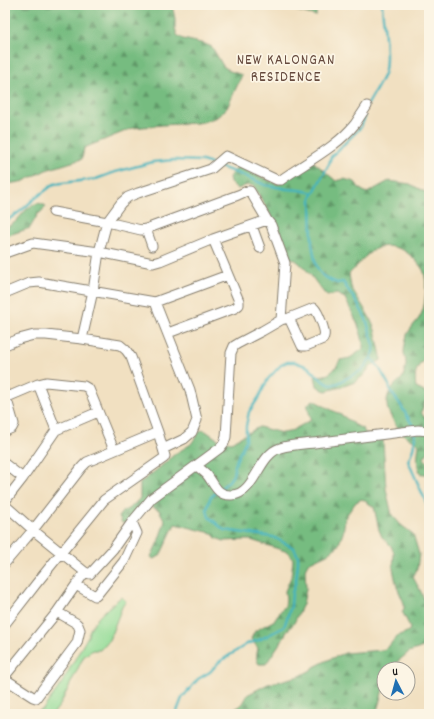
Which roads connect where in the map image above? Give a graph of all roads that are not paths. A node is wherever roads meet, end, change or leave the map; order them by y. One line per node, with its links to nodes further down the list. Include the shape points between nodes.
1 (367, 106): 4 (street, via 343,136 282,180 226,156 214,166 128,197)
2 (53, 212): 4 (street)
3 (267, 220): 5 (street); 6 (street, via 252,193 247,191); 16 (street, via 272,225 285,263)
4 (107, 222): 6 (street); 10 (street)
5 (252, 226): 7 (street); 9 (street)
6 (146, 229): 8 (street)
7 (213, 239): 10 (street, via 153,262); 12 (street)
8 (152, 246)
9 (260, 248)
10 (99, 252): 11 (street, via 33,243); 13 (street)
11 (5, 253)
12 (228, 274): 15 (street); 17 (street, via 239,306)
13 (93, 292): 14 (street, via 39,282 29,283); 15 (street); 18 (street)
14 (5, 293)
15 (156, 302): 17 (street)
16 (285, 319): 16 (street, via 314,308 318,312 324,337 302,346); 30 (street, via 234,346 231,353 226,437 220,448)
17 (168, 333): 27 (street, via 190,390 197,420 192,432 184,439)
18 (82, 339): 19 (street, via 34,335); 26 (street, via 120,345 126,350)
19 (5, 345)
20 (38, 384): 21 (street); 22 (street, via 46,382 87,388); 23 (street)
21 (6, 396): 24 (street, via 14,424)
22 (98, 412): 23 (street); 28 (street)
23 (56, 430): 31 (street)
24 (5, 431)
25 (429, 431): 30 (street, via 414,430 279,448 272,452 249,485 239,494 226,496)
26 (158, 432): 27 (street); 28 (street)
27 (163, 449): 36 (street, via 164,458 104,500)
28 (114, 450): 35 (street, via 87,462)
29 (5, 464): 31 (street)
30 (196, 466): 34 (street, via 152,498)
31 (23, 478): 32 (street)
32 (5, 501)
33 (5, 505): 35 (street)
34 (132, 522): 38 (street, via 95,569 90,574); 39 (street, via 136,533 124,561 96,596)
35 (33, 530): 36 (street); 37 (street)
36 (62, 553): 38 (street); 41 (street)
37 (5, 564)
38 (85, 572): 39 (street)
39 (76, 585): 40 (street)
40 (56, 612): 42 (street); 43 (street, via 78,625 80,630 77,643 36,698)
41 (5, 624)
42 (5, 676)
43 (5, 679)

